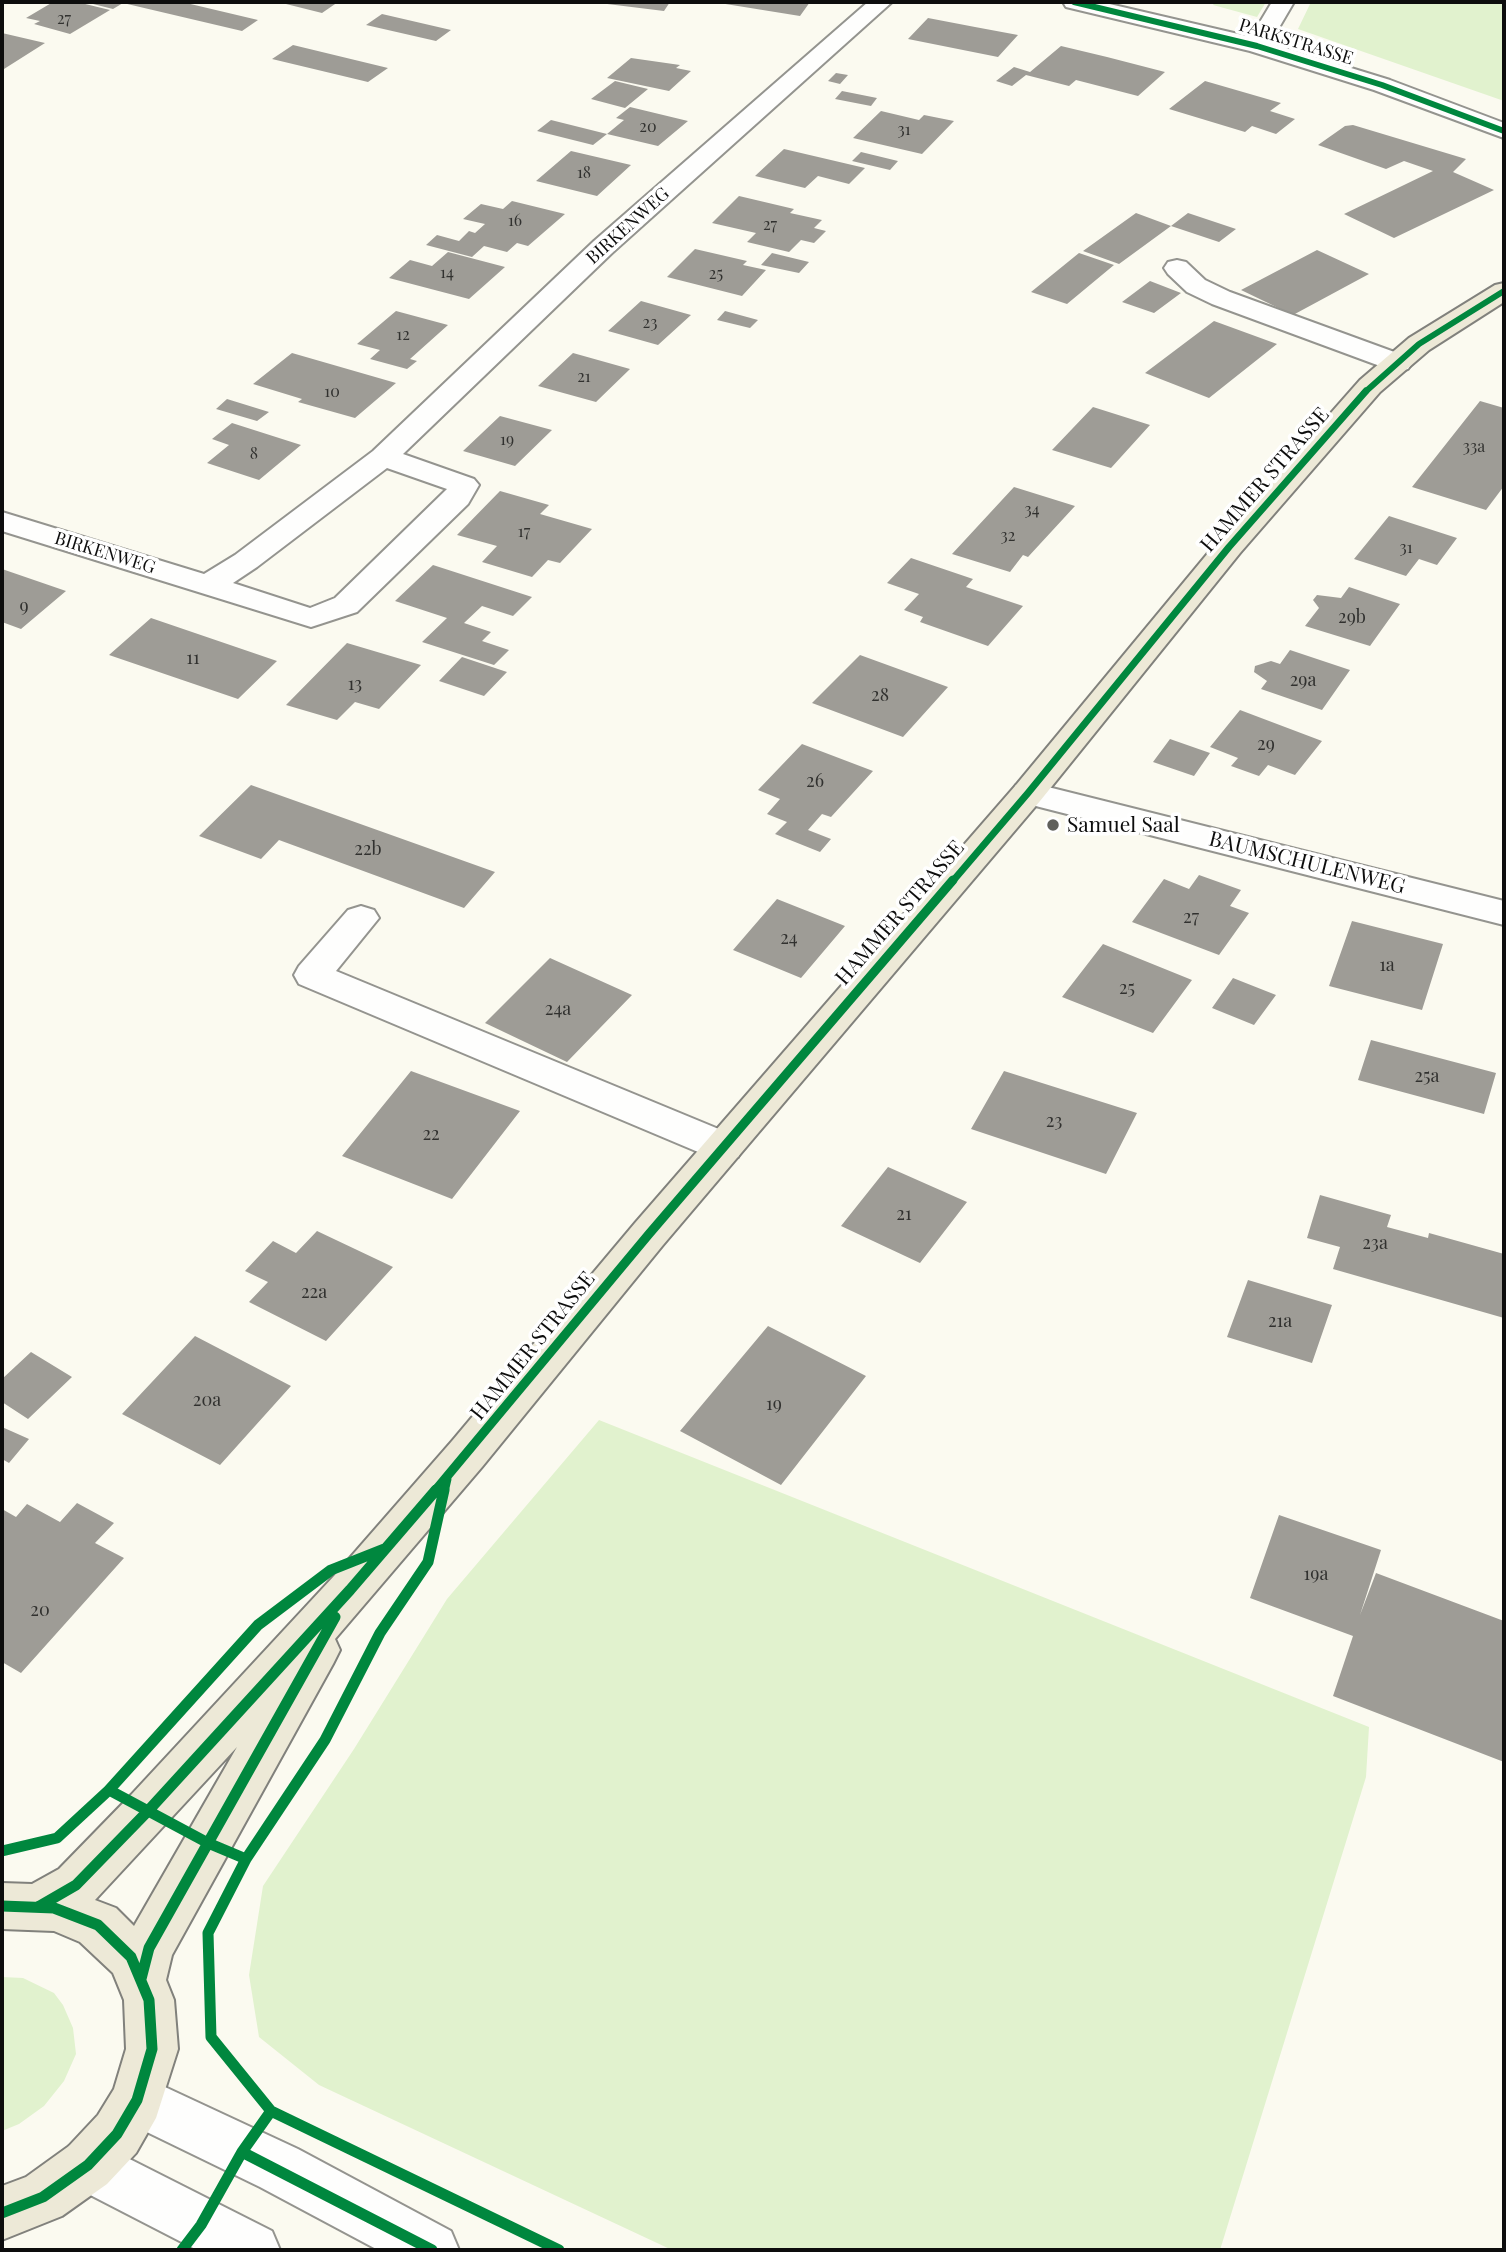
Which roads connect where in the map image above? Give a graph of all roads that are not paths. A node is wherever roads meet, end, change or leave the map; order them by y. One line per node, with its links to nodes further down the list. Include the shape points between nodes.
1 (881, 2): 9 (street, BIRKENWEG, via 603,247)
2 (1074, 2): 4 (street, PARKSTRASSE, via 1183,17)
3 (1283, 2): 4 (street)
4 (1257, 46): 5 (street, PARKSTRASSE, via 1382,85)
5 (1504, 131)
6 (1177, 268): 8 (street, via 1196,286 1221,298)
7 (1504, 291): 8 (main road, HAMMER STRASSE, via 1419,344)
8 (1398, 363): 12 (main road, HAMMER STRASSE, via 1370,386 1229,547)
9 (383, 457): 11 (street, BIRKENWEG); 11 (street, BIRKENWEG, via 464,485 458,498 346,605 311,618)
10 (2, 521): 11 (street, BIRKENWEG)
11 (208, 585)
12 (1028, 793): 13 (street, BAUMSCHULENWEG); 15 (main road, HAMMER STRASSE)
13 (1504, 913)
14 (361, 918): 15 (street, via 312,975)
15 (724, 1147): 16 (main road, HAMMER STRASSE)
16 (350, 1590): 17 (main road, HAMMER STRASSE, via 76,1885); 18 (main road, HAMMER STRASSE, via 149,1948)
17 (20, 1906): 18 (main road, via 54,1908 98,1925 131,1957)
18 (141, 1979): 19 (main road, via 149,2000 152,2049)
19 (137, 2100): 20 (main road, via 117,2134); 23 (street, via 279,2168)
20 (89, 2165): 21 (main road, via 43,2197); 22 (street)
21 (2, 2213)
22 (253, 2250)
23 (432, 2250)

